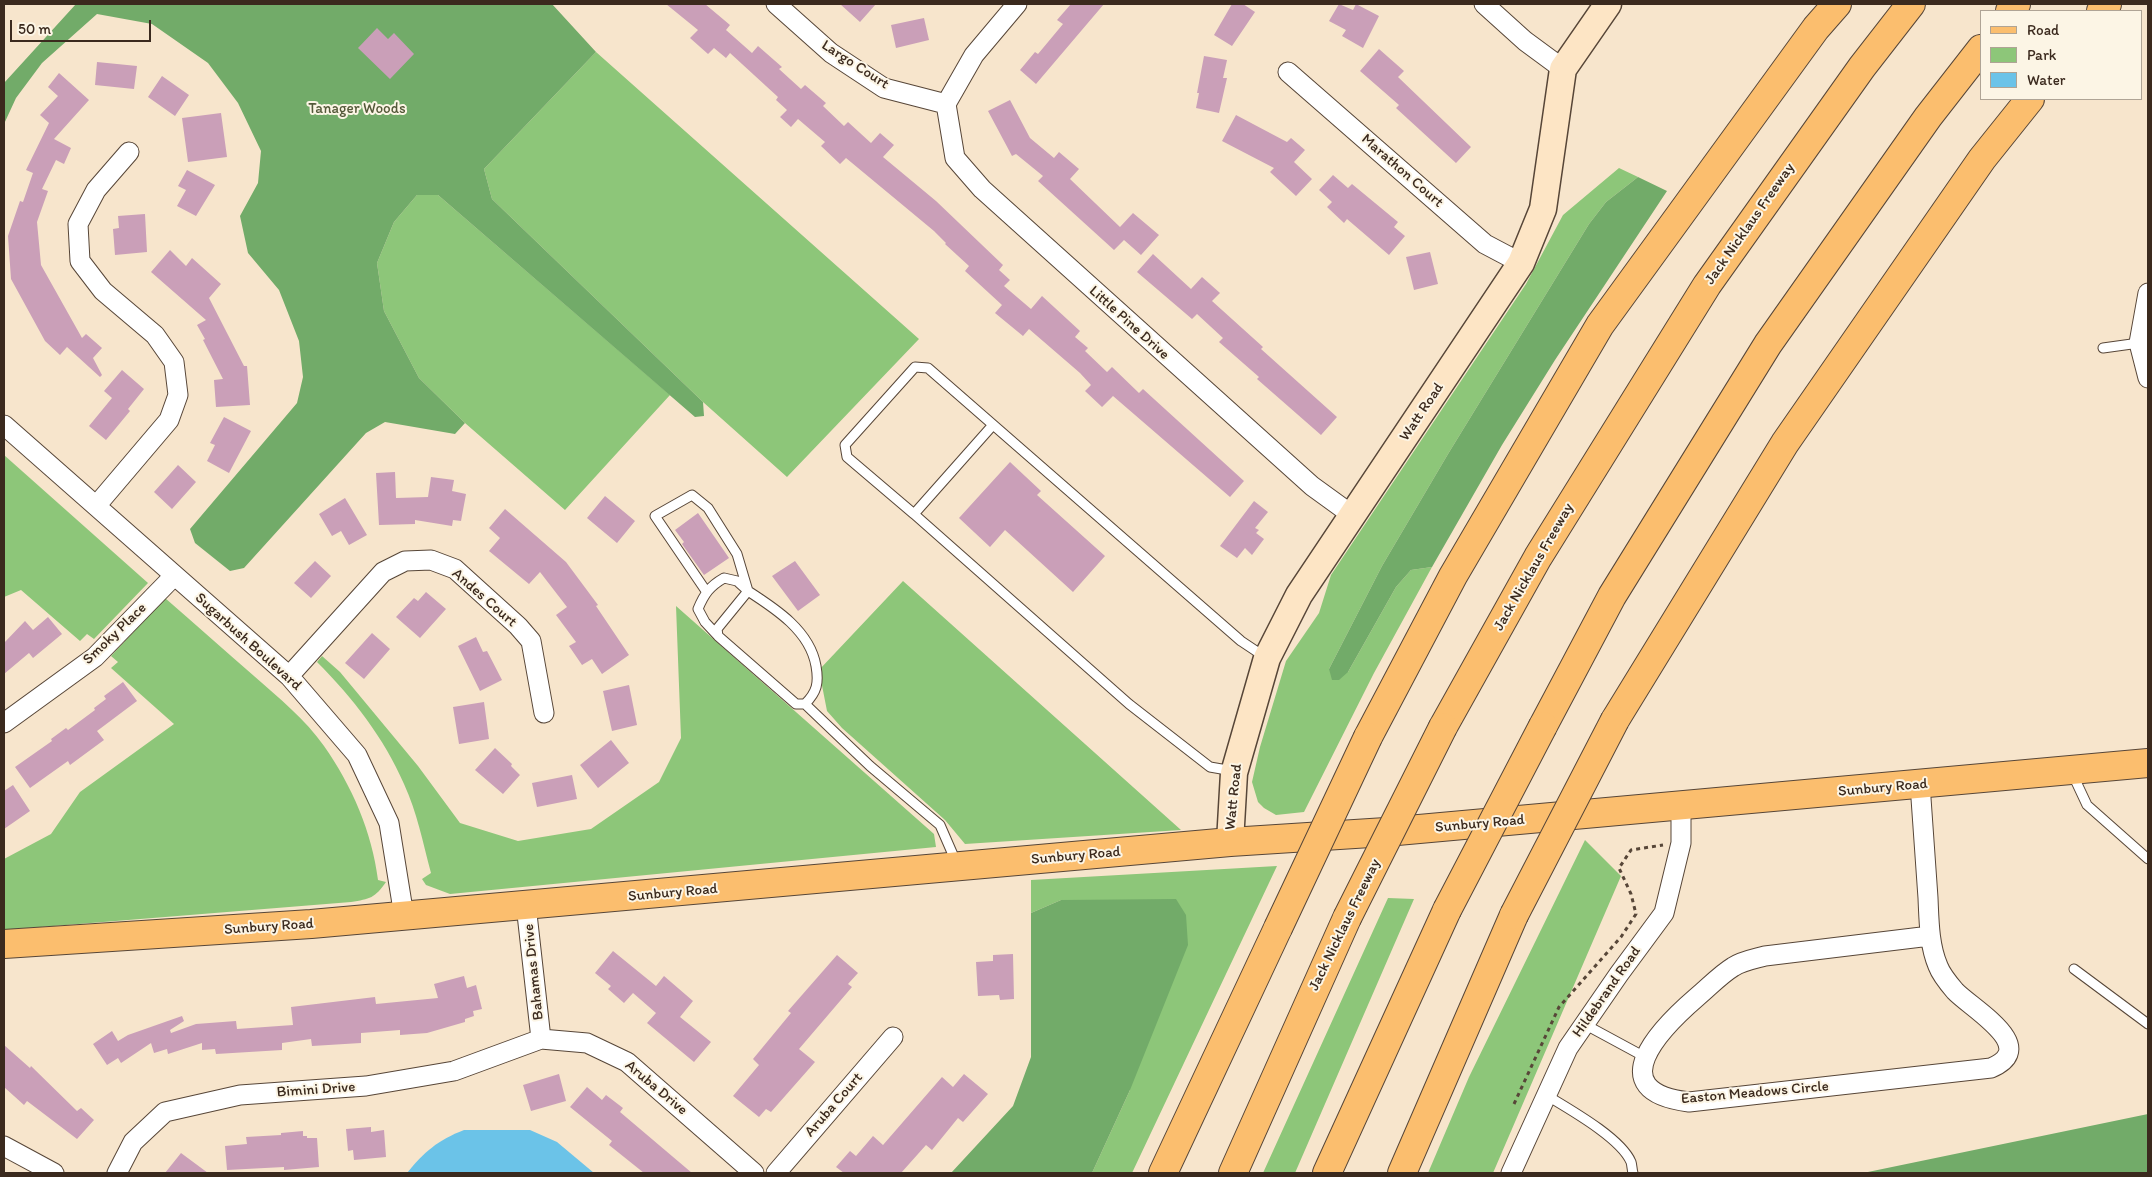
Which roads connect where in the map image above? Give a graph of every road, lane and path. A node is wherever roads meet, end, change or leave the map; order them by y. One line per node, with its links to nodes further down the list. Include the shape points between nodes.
1 (776, 4): 11 (street, Largo Court, via 831,53 884,88)
2 (1017, 4): 11 (street, via 974,55)
3 (1484, 4): 8 (street)
4 (1608, 4): 8 (street)
5 (1837, 4): 58 (main road, bridge, via 1816,28 1600,325 1453,576 1368,737)
6 (1911, 4): 59 (main road, Jack Nicklaus Freeway, bridge, via 1862,66 1707,285 1538,557 1443,727 1347,918)
7 (1980, 50): 60 (main road, bridge, via 1928,117 1768,344 1612,596 1447,910)
8 (1563, 69): 13 (street, Watt Road, via 1543,209)
9 (1288, 72): 13 (street, Marathon Court, via 1485,244)
10 (2029, 100): 61 (main road, bridge, via 1982,159 1785,443 1614,720 1514,916)
11 (946, 104): 22 (street, Little Pine Drive, via 955,158 982,189 1312,486)
12 (129, 152): 20 (street, via 96,190 78,224 80,261 103,291 155,335 174,362 178,395 169,420)
13 (1521, 263): 22 (street, Watt Road)
14 (2148, 293): 15 (street)
15 (2139, 343): 16 (lane); 17 (street)
16 (2103, 348)
17 (2148, 378)
18 (4, 425): 20 (street, Sugarbush Boulevard)
19 (992, 426): 21 (lane); 21 (lane, via 928,368 915,367 845,445 847,457); 27 (lane, via 1241,640)
20 (96, 506): 23 (street, Sugarbush Boulevard)
21 (914, 514): 34 (lane, via 1129,704 1190,753 1210,767)
22 (1352, 515): 27 (street, Watt Road, via 1299,595)
23 (174, 576): 28 (street, Sugarbush Boulevard); 31 (street, Smoky Place, via 95,657)
24 (706, 591): 25 (lane, via 724,578 737,581); 25 (lane, via 655,516 692,495 708,508 737,554); 26 (lane, via 698,610)
25 (748, 591): 26 (lane, via 717,629); 29 (lane, via 773,607 807,640 814,653 819,680 815,694)
26 (718, 636): 29 (lane, via 796,704)
27 (1267, 658): 34 (street, Watt Road)
28 (289, 676): 30 (street, Andes Court, via 382,572 405,561 431,560 455,570 531,641); 42 (street, Sugarbush Boulevard, via 357,756 389,824)
29 (805, 704): 40 (lane, via 870,766 940,825)
30 (544, 713)
31 (4, 724)
32 (2148, 763): 33 (main road, Sunbury Road)
33 (2071, 770): 35 (main road, Sunbury Road); 39 (lane, via 2087,805)
34 (1235, 771): 37 (street, Watt Road)
35 (1920, 784): 36 (main road, Sunbury Road); 43 (street, Easton Meadows Circle)
36 (1682, 806): 37 (main road, Sunbury Road); 46 (street, Hildebrand Road, via 1681,843 1664,914)
37 (1230, 842): 40 (main road, Sunbury Road)
38 (1668, 844): 52 (path, via 1631,850 1619,868 1636,914 1621,937 1559,1007)
39 (2148, 859)
40 (958, 866): 41 (main road, Sunbury Road)
41 (526, 906): 42 (main road, Sunbury Road); 49 (street, Bahamas Drive)
42 (404, 916): 44 (main road, Sunbury Road)
43 (1930, 936): 50 (street, via 1745,961 1732,967 1677,1014); 50 (street, Easton Meadows Circle, via 1938,966 1951,985 2006,1038 2010,1048 2002,1064 1991,1068 1689,1102 1660,1096 1652,1090 1642,1068)
44 (4, 944)
45 (2074, 969): 47 (lane)
46 (1584, 1024): 50 (lane); 51 (street, Hildebrand Road, via 1568,1048)
47 (2148, 1024)
48 (893, 1037): 57 (street, Aruba Court)
49 (541, 1039): 55 (street, Bimini Drive, via 454,1071 366,1086 240,1095 166,1112 133,1142); 56 (street, Aruba Drive, via 586,1043 628,1062)
50 (1645, 1057)
51 (1546, 1095): 62 (street, Hildebrand Road); 63 (lane, via 1612,1140 1631,1162)
52 (1514, 1104)
53 (4, 1146): 54 (street)
54 (54, 1173)
55 (116, 1173)
56 (754, 1173)
57 (776, 1173)
58 (1163, 1173)
59 (1233, 1173)
60 (1326, 1173)
61 (1402, 1173)
62 (1511, 1173)
63 (1633, 1173)

